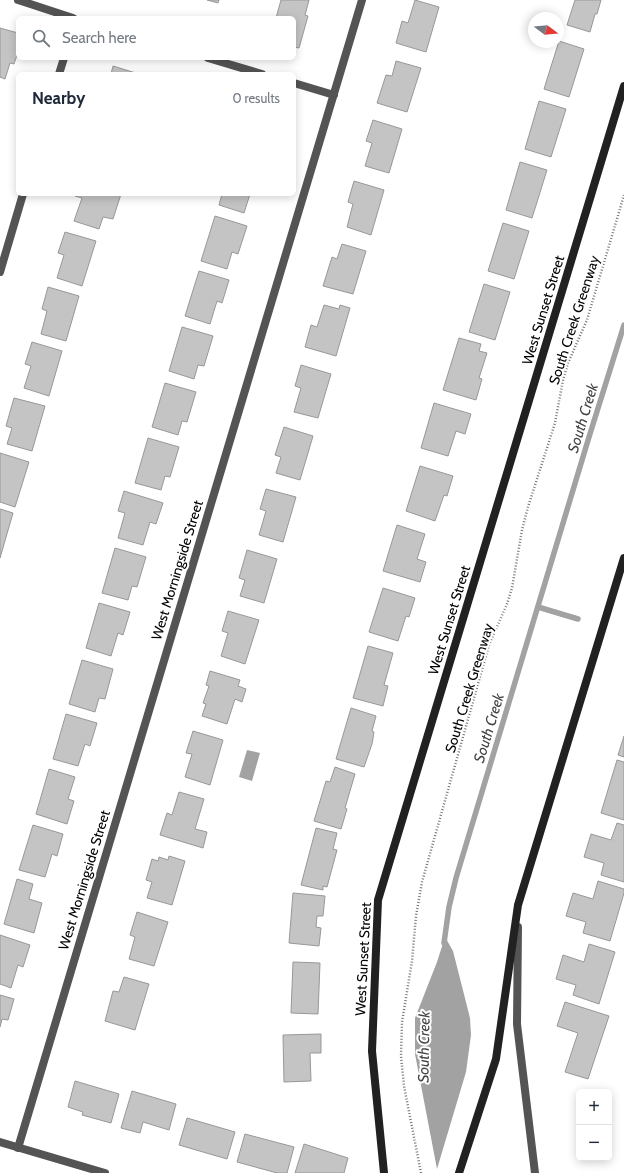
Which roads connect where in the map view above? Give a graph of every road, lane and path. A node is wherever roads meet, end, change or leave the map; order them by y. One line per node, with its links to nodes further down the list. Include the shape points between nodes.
1 (18, 0): 3 (street)
2 (362, 0): 10 (street, West Morningside Street)
3 (67, 16)
4 (63, 60): 6 (street)
5 (215, 60): 7 (street)
6 (60, 72)
7 (255, 72)
8 (296, 84): 10 (street)
9 (624, 86): 19 (main road, West Sunset Street, via 378,900 372,1051)
10 (334, 95): 17 (street, West Morningside Street)
11 (624, 195): 20 (path, South Creek Greenway, via 587,320 563,380 555,423 522,530 512,588 489,645 422,882 402,1022 401,1056)
12 (22, 196): 13 (street)
13 (0, 272)
14 (624, 558): 15 (main road)
15 (518, 905): 21 (main road, via 496,1059); 22 (street, via 517,1024)
16 (0, 1142): 17 (street)
17 (18, 1148): 18 (street)
18 (106, 1173)
19 (384, 1173)
20 (421, 1173)
21 (459, 1173)
22 (535, 1173)

